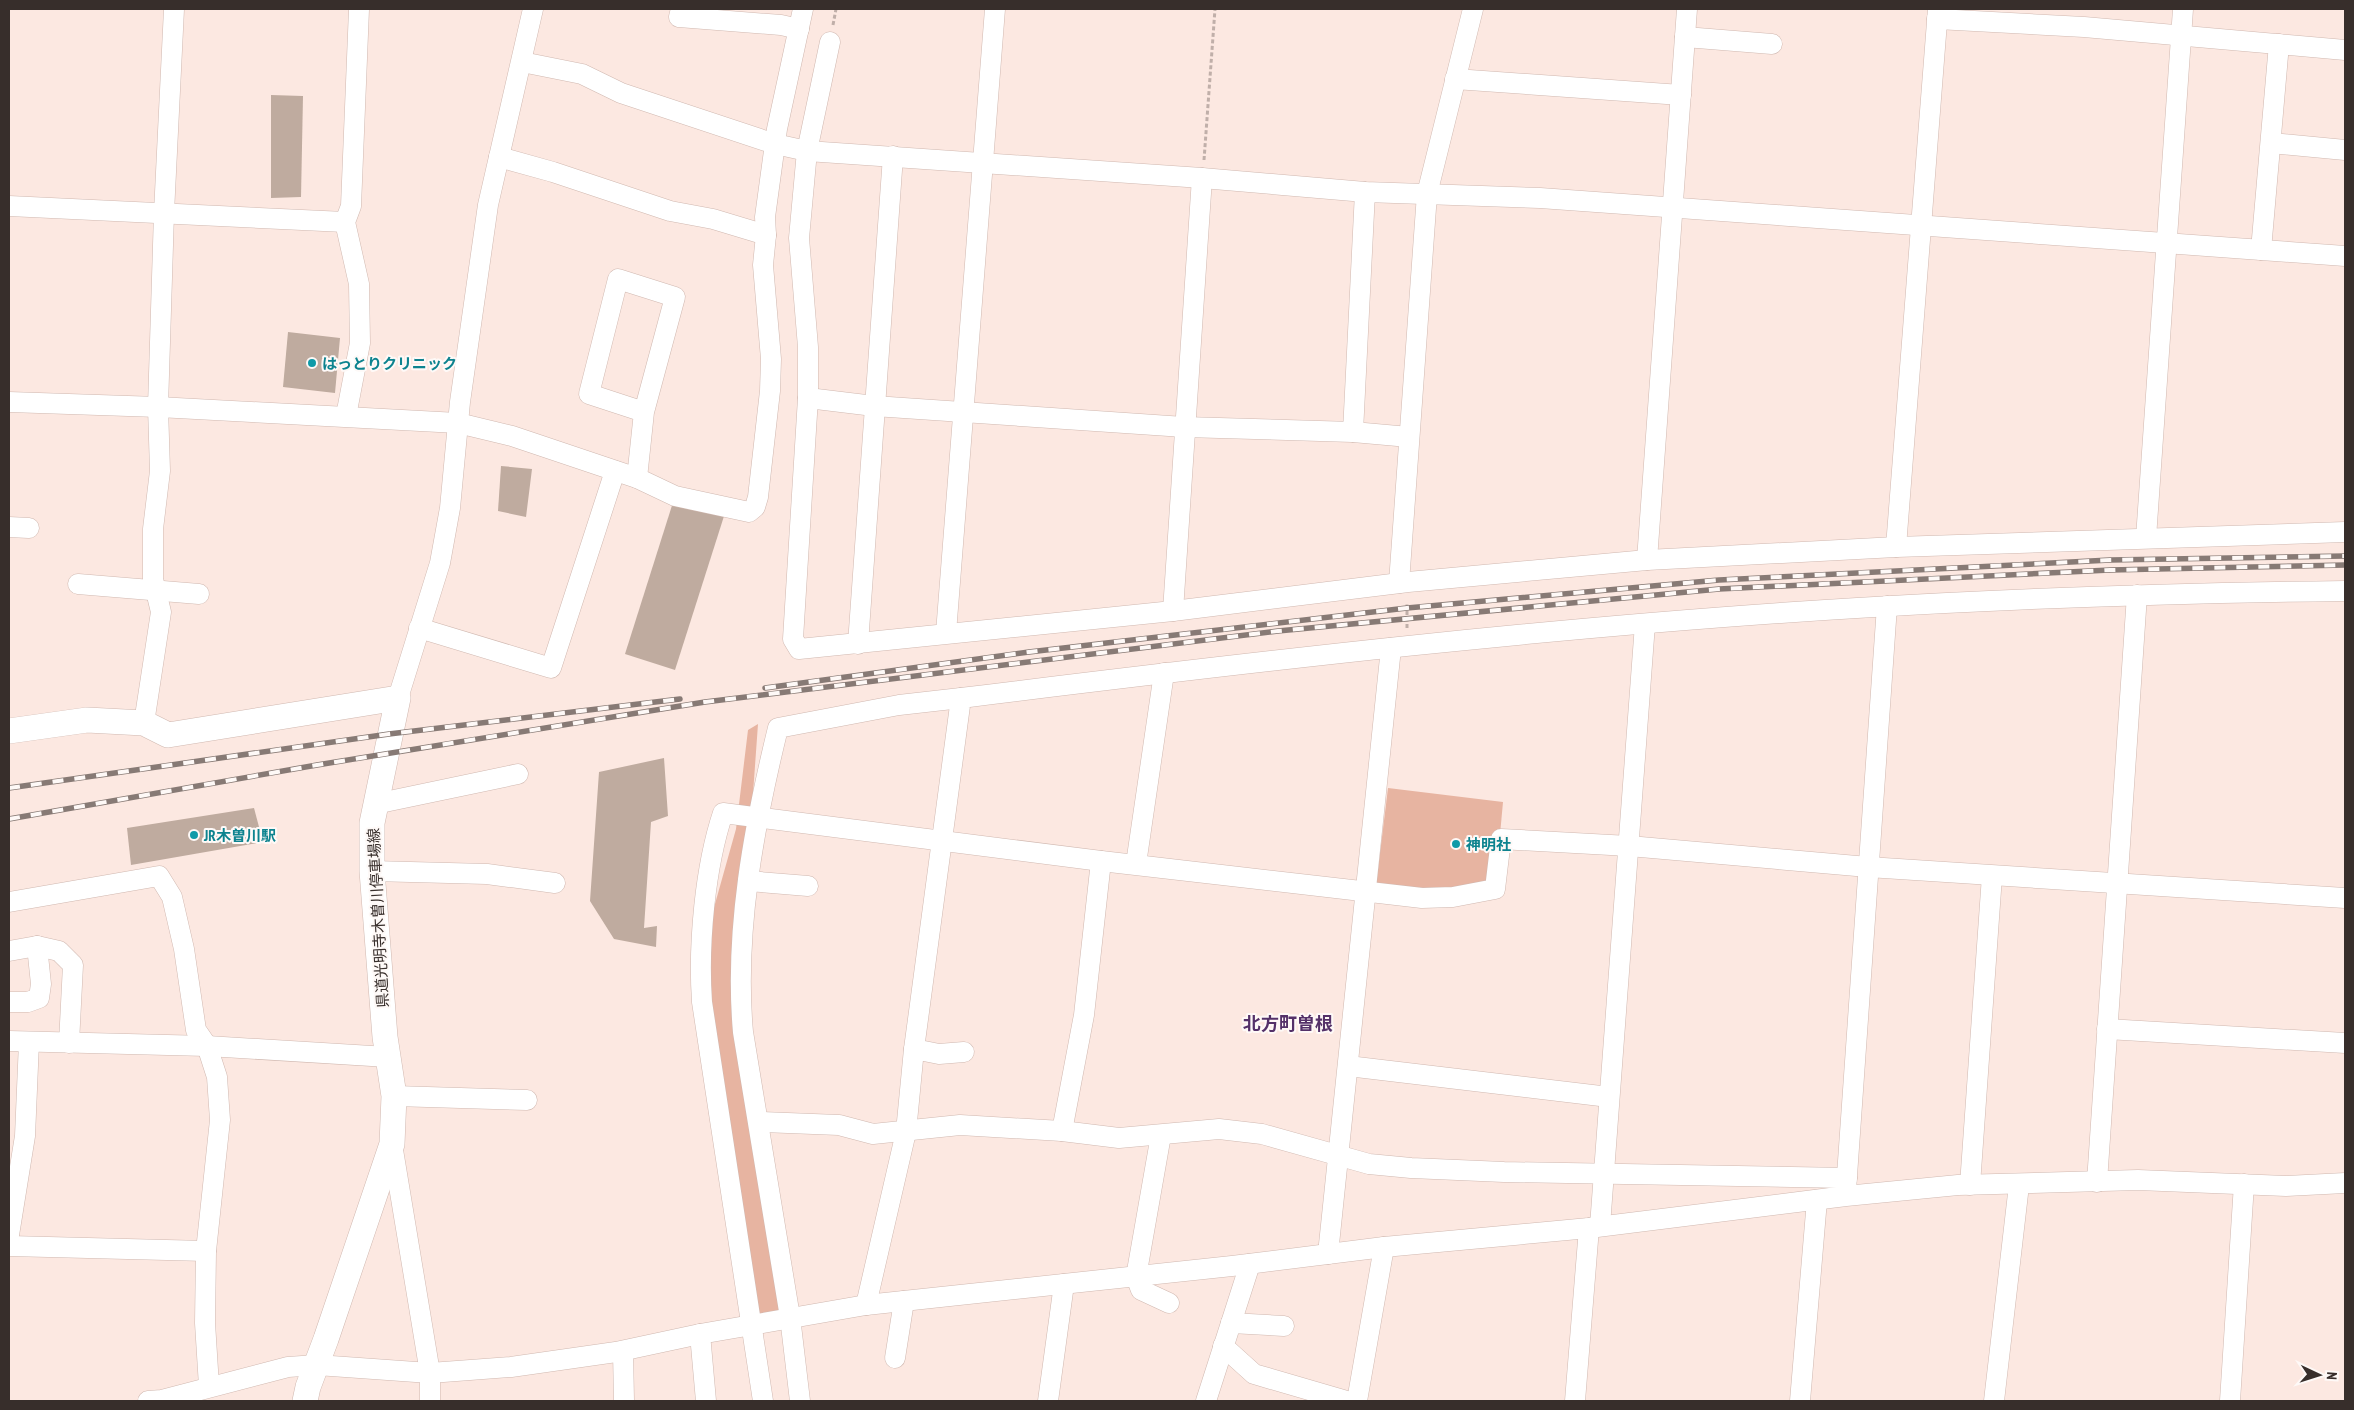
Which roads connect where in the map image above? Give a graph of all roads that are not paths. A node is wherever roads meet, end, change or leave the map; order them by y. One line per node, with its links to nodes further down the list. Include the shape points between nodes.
1 (174, 9): 34 (street)
2 (359, 9): 35 (street, via 351,206)
3 (533, 9): 19 (street)
4 (681, 9): 12 (street, via 679,17)
5 (803, 9): 12 (street)
6 (995, 9): 28 (street)
7 (1473, 9): 20 (street)
8 (1687, 9): 14 (street)
9 (2183, 9): 13 (street)
10 (1937, 14): 11 (street); 36 (street)
11 (2085, 18): 13 (street)
12 (799, 29): 23 (street)
13 (2180, 35): 17 (street); 38 (street)
14 (1685, 37): 16 (street); 21 (street)
15 (830, 42): 25 (street)
16 (1772, 44)
17 (2279, 44): 18 (street); 22 (street)
18 (2345, 50)
19 (522, 62): 23 (street, via 582,74 621,93); 27 (street)
20 (1455, 79): 21 (street); 31 (street)
21 (1681, 96): 33 (street)
22 (2270, 143): 24 (street); 39 (street)
23 (775, 144): 25 (street); 37 (street, via 765,217)
24 (2345, 150)
25 (807, 151): 26 (street); 41 (street, via 799,238 808,347)
26 (893, 156): 28 (street); 43 (street)
27 (499, 157): 37 (street, via 670,211 713,219); 48 (street, via 474,290)
28 (982, 163): 29 (street); 46 (street)
29 (1202, 178): 30 (street); 49 (street)
30 (1365, 192): 31 (street); 50 (street)
31 (1427, 194): 33 (street, via 1540,198); 51 (street)
32 (9, 206): 34 (street)
33 (1672, 209): 36 (street); 59 (street)
34 (164, 213): 35 (street); 44 (street)
35 (345, 222): 47 (street, via 359,284 360,343)
36 (1919, 226): 38 (street); 58 (street)
37 (766, 236): 53 (street, via 763,265 772,359 755,508 749,512 675,496)
38 (2166, 244): 39 (street); 57 (street)
39 (2260, 250): 40 (street)
40 (2345, 256)
41 (808, 398): 43 (street); 71 (street, via 793,639 796,646 803,649)
42 (9, 402): 44 (street)
43 (874, 406): 46 (street); 71 (street)
44 (158, 407): 47 (street); 63 (street, via 160,471 153,529)
45 (644, 412): 45 (street, via 675,297 618,279 589,394); 53 (street)
46 (963, 412): 49 (street); 70 (street)
47 (346, 416): 48 (street)
48 (458, 423): 52 (street, via 512,436); 69 (street, via 450,508 440,562)
49 (1184, 427): 50 (street); 67 (street)
50 (1353, 432): 51 (street)
51 (1409, 437): 60 (street)
52 (616, 471): 53 (street); 69 (street, via 550,668)
53 (637, 478)
54 (9, 527): 55 (street)
55 (29, 528)
56 (2345, 532): 57 (street)
57 (2146, 538): 58 (street)
58 (1896, 547): 59 (street)
59 (1647, 560): 60 (street)
60 (1403, 582): 67 (street)
61 (78, 584): 63 (street)
62 (2345, 591): 65 (street)
63 (156, 592): 64 (street); 76 (street, via 161,612)
64 (198, 594)
65 (2136, 595): 66 (street); 90 (street)
66 (1888, 606): 68 (street); 85 (street)
67 (1172, 611): 70 (street)
68 (1645, 624): 72 (street); 82 (street)
69 (419, 628): 74 (street)
70 (946, 634): 71 (street)
71 (858, 644)
72 (1399, 647): 73 (street); 92 (street)
73 (1164, 673): 75 (street); 84 (street)
74 (398, 698): 76 (main road, via 168,735); 79 (main road, 県道光明寺木曽川停車場線)
75 (961, 698): 80 (street, via 899,705 778,728); 81 (street)
76 (144, 723): 77 (main road, via 87,720)
77 (9, 731)
78 (518, 774): 79 (street)
79 (376, 804): 86 (main road, 県道光明寺木曽川停車場線, via 372,823)
80 (758, 816): 81 (street); 88 (street); 139 (street, via 723,813 710,874 699,961 702,1002)
81 (942, 841): 83 (street); 104 (street)
82 (1628, 846): 85 (street); 92 (street, via 1501,838 1495,889 1453,897 1422,898); 109 (street)
83 (1101, 861): 84 (street); 112 (street, via 1084,1015)
84 (1136, 864): 92 (street)
85 (1868, 867): 87 (street); 123 (street)
86 (372, 871): 89 (street, via 487,874); 106 (main road, 県道光明寺木曽川停車場線)
87 (1992, 876): 90 (street); 121 (street)
88 (748, 881): 91 (street); 111 (street, via 739,989)
89 (555, 883)
90 (2116, 884): 93 (street); 98 (street)
91 (808, 886)
92 (1365, 891): 107 (street)
93 (2345, 898)
94 (9, 902): 103 (street, via 159,876 172,896 196,1030)
95 (37, 946): 96 (street); 97 (street, via 41,984 39,998 28,1002); 101 (street, via 59,951 73,965)
96 (9, 951)
97 (9, 1002)
98 (2107, 1029): 102 (street); 118 (street)
99 (9, 1041): 100 (street)
100 (29, 1042): 101 (street); 126 (street, via 25,1136)
101 (69, 1043): 103 (street)
102 (2345, 1043)
103 (208, 1046): 106 (street); 129 (street, via 217,1077 220,1120)
104 (914, 1049): 105 (street, via 939,1054); 113 (street)
105 (964, 1052)
106 (388, 1057): 108 (main road, 県道光明寺木曽川停車場線)
107 (1348, 1066): 109 (street); 116 (street)
108 (394, 1096): 110 (street); 115 (main road, 県道光明寺木曽川停車場線)
109 (1609, 1097): 117 (street)
110 (527, 1100)
111 (759, 1122): 113 (street, via 839,1126 872,1134); 137 (street)
112 (1062, 1130): 113 (street, via 960,1125); 114 (street, via 1119,1138)
113 (906, 1132): 136 (street)
114 (1161, 1134): 116 (street, via 1219,1129 1262,1134); 132 (street)
115 (392, 1144): 145 (main road, 県道光明寺木曽川停車場線); 146 (street)
116 (1337, 1156): 117 (street, via 1369,1164 1412,1168); 130 (street)
117 (1604, 1173): 123 (street); 125 (street)
118 (2098, 1182): 120 (street, via 2138,1180); 122 (street)
119 (2345, 1183): 120 (street)
120 (2244, 1184): 162 (street)
121 (1970, 1185): 122 (street); 123 (street)
122 (2019, 1185): 161 (street)
123 (1846, 1187): 124 (street)
124 (1817, 1200): 125 (street); 160 (street)
125 (1594, 1227): 128 (street); 159 (street)
126 (9, 1235)
127 (9, 1246): 129 (street)
128 (1384, 1247): 130 (street); 158 (street)
129 (206, 1251): 147 (street, via 205,1323)
130 (1328, 1254): 131 (street)
131 (1250, 1264): 132 (street); 138 (street)
132 (1136, 1277): 133 (street); 135 (street, via 1141,1290)
133 (1064, 1284): 134 (street); 155 (street)
134 (904, 1301): 136 (street); 144 (street)
135 (1169, 1303)
136 (866, 1305): 137 (street)
137 (790, 1317): 139 (street); 154 (street)
138 (1231, 1322): 140 (street); 142 (street)
139 (751, 1324): 141 (street); 153 (street)
140 (1284, 1326)
141 (700, 1334): 143 (street); 152 (street)
142 (1223, 1346): 156 (street); 157 (street, via 1254,1374)
143 (622, 1351): 146 (street, via 511,1367); 151 (street)
144 (895, 1358)
145 (316, 1366): 146 (street); 147 (street, via 288,1367); 149 (main road, 県道光明寺木曽川停車場線)
146 (430, 1373): 150 (street)
147 (209, 1386): 148 (street)
148 (148, 1401)
149 (306, 1401)
150 (430, 1401)
151 (624, 1401)
152 (706, 1401)
153 (763, 1401)
154 (800, 1401)
155 (1048, 1401)
156 (1206, 1401)
157 (1347, 1401)
158 (1356, 1401)
159 (1575, 1401)
160 (1800, 1401)
161 (1994, 1401)
162 (2230, 1401)

